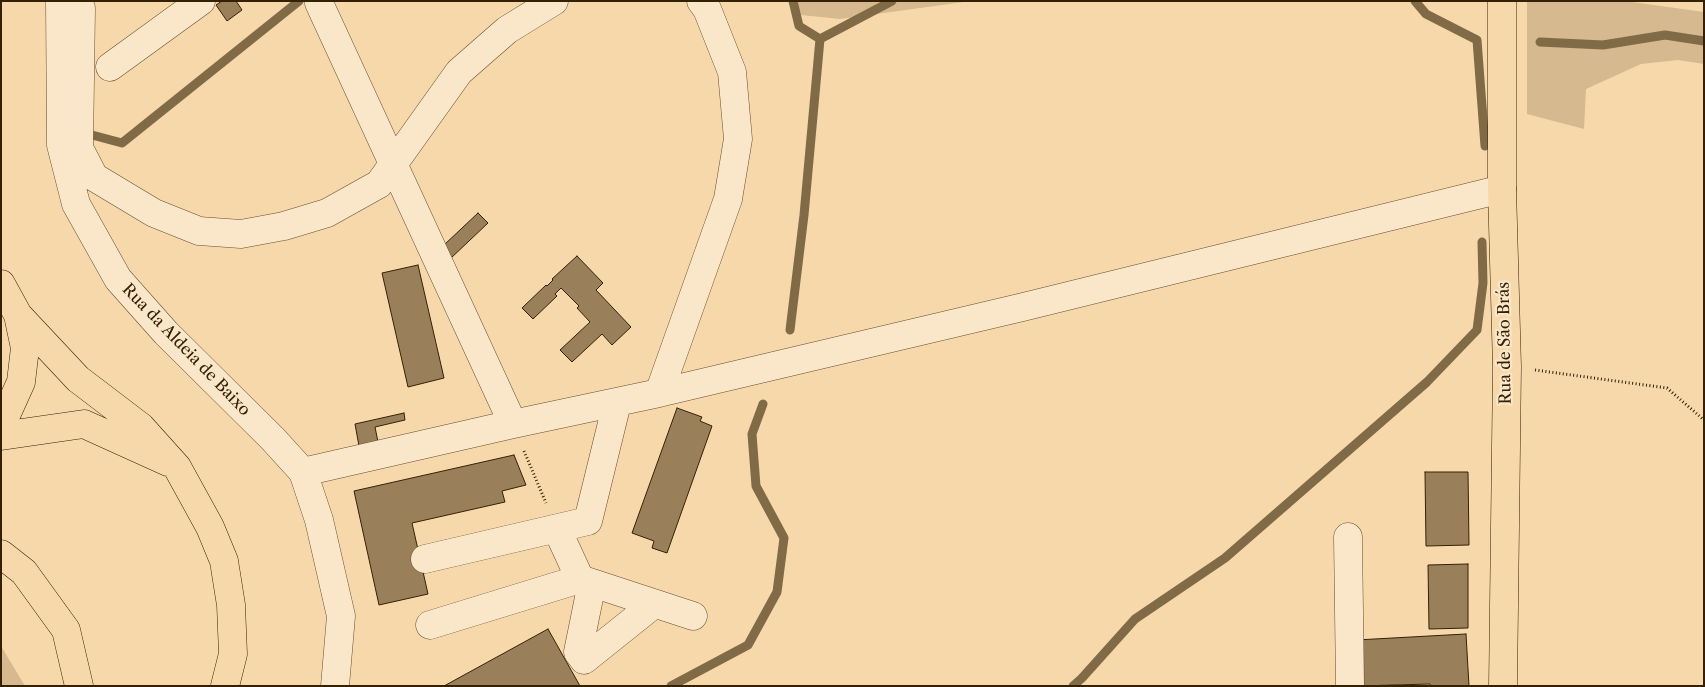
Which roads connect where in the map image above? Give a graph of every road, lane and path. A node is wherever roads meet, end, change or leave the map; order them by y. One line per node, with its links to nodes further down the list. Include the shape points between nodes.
1 (201, 1): 7 (street)
2 (554, 1): 8 (street, via 507,30 459,72)
3 (701, 1): 13 (street, via 732,72 738,139 728,199)
4 (1502, 1): 9 (main road, Rua de São Brás)
5 (319, 3): 8 (street)
6 (70, 4): 8 (street, via 79,148 94,176 154,213 199,231 241,234 284,226 327,212 379,184); 21 (street, Rua da Aldeia de Baixo, via 61,145 76,204 118,279 166,333)
7 (110, 67)
8 (394, 164): 17 (street)
9 (1502, 189): 12 (main road, Rua de São Brás); 13 (street)
10 (1, 284): 11 (main road)
11 (18, 314): 15 (main road, via 25,348 21,382); 20 (main road, via 78,380 142,427)
12 (1507, 367): 16 (path, via 1667,388); 35 (main road, Rua de São Brás)
13 (659, 393): 14 (street)
14 (617, 402): 17 (street); 23 (street, via 588,522)
15 (1, 419)
16 (1704, 420)
17 (513, 424): 21 (street)
18 (1, 436): 20 (main road, via 84,424)
19 (524, 450): 22 (path)
20 (177, 467): 32 (main road, via 210,527 224,561 233,654)
21 (303, 472): 33 (street, Rua da Aldeia de Baixo, via 319,520 341,616)
22 (537, 481)
23 (557, 529): 26 (street); 27 (street)
24 (1348, 537): 34 (street)
25 (1, 554): 31 (main road, via 24,572 66,630)
26 (425, 559)
27 (586, 581): 28 (street); 28 (street, via 578,652 584,660); 30 (street)
28 (654, 604): 29 (street)
29 (693, 616)
30 (430, 626)
31 (79, 686)
32 (225, 686)
33 (335, 686)
34 (1350, 686)
35 (1504, 686)

